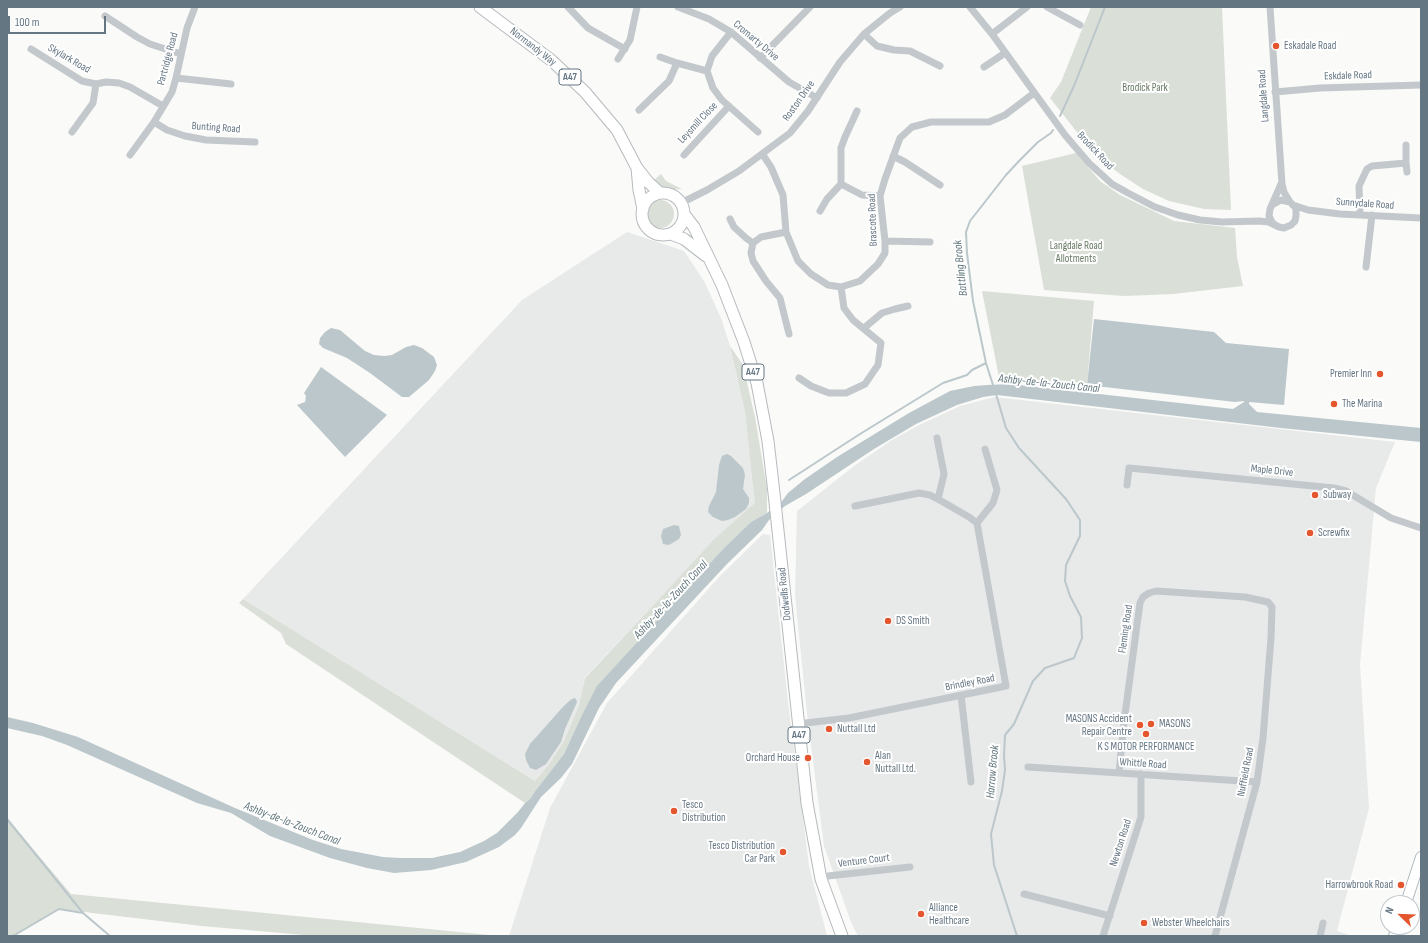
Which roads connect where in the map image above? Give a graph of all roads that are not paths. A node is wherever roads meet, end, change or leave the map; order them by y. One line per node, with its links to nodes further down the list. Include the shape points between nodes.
1 (195, 7): 20 (street, Partridge Road)
2 (480, 7): 49 (main road, Normandy Way / A47, via 551,60 585,92 617,130)
3 (568, 7): 18 (street, via 588,28)
4 (637, 7): 18 (street, via 630,40)
5 (678, 7): 14 (street, Cromarty Drive, via 709,19)
6 (810, 7): 22 (street)
7 (900, 7): 15 (street, Roston Drive)
8 (970, 7): 16 (street, Brodick Road)
9 (1027, 7): 16 (street)
10 (1047, 7): 13 (street)
11 (1270, 7): 32 (street, Langdale Road)
12 (105, 16): 20 (street, via 150,44)
13 (1080, 25)
14 (731, 32): 22 (street, Cromarty Drive); 27 (street, via 712,56)
15 (864, 34): 25 (street, via 877,46 910,50); 34 (street, Roston Drive, via 840,62)
16 (992, 34): 19 (street, Brodick Road)
17 (31, 49): 29 (street, Skylark Road, via 82,81)
18 (624, 49): 23 (street)
19 (1005, 53): 26 (street); 33 (street, Brodick Road)
20 (181, 54): 28 (street, Partridge Road)
21 (660, 57): 24 (street)
22 (760, 58): 34 (street, Cromarty Drive, via 789,82)
23 (618, 60)
24 (677, 63): 27 (street); 37 (street, via 669,81)
25 (940, 66)
26 (984, 67)
27 (707, 71): 36 (street, via 713,88)
28 (176, 78): 30 (street); 35 (street, Partridge Road, via 172,92)
29 (96, 84): 35 (street, Skylark Road, via 119,83); 40 (street, via 94,103)
30 (232, 84)
31 (1421, 84): 32 (street, Eskdale Road)
32 (1275, 92): 52 (street, Langdale Road)
33 (1034, 93): 47 (street, Brascote Road, via 1005,115 989,122 931,122 912,127 900,138); 69 (street, Brodick Road, via 1088,163 1128,194 1155,207 1196,219 1222,222)
34 (816, 98): 45 (street, Roston Drive, via 790,133)
35 (163, 106): 39 (street, Partridge Road)
36 (729, 106): 41 (street); 46 (street, Leysmill Close)
37 (639, 110)
38 (857, 111): 51 (street, via 841,148)
39 (154, 122): 42 (street, Bunting Road, via 185,136 206,140); 44 (street, Partridge Road)
40 (72, 132)
41 (758, 132)
42 (255, 142)
43 (1406, 145): 48 (street)
44 (130, 154)
45 (763, 154): 56 (street, Roston Drive, via 739,171); 71 (street, via 783,195)
46 (684, 155)
47 (893, 156): 53 (street); 55 (street, Brascote Road)
48 (1406, 163): 50 (street); 64 (street, via 1372,166 1367,169 1359,186)
49 (637, 168): 54 (main road, Normandy Way / A47); 59 (main road, Normandy Way / A47)
50 (1407, 172)
51 (841, 184): 55 (street, via 862,195); 61 (street, via 826,199)
52 (1282, 184): 57 (street, Langdale Road); 58 (street, Langdale Road)
53 (940, 185)
54 (660, 193): 56 (main road, via 672,195); 59 (main road, via 649,198)
55 (880, 196): 73 (street, Brascote Road)
56 (681, 203): 63 (main road)
57 (1292, 204): 58 (street, via 1281,200); 60 (street, Sunnydale Road); 62 (street)
58 (1272, 205): 66 (street)
59 (643, 209): 72 (main road, via 643,222 652,232 658,235)
60 (1308, 210): 62 (street, Sunnydale Road); 64 (street, Sunnydale Road)
61 (820, 211)
62 (1297, 213): 70 (street, via 1291,225 1284,228)
63 (684, 214): 72 (main road, via 681,226); 76 (main road, Dodwells Road / A47, via 694,227)
64 (1360, 214): 65 (street, Sunnydale Road)
65 (1372, 215): 67 (street, Sunnydale Road); 77 (street)
66 (1269, 216): 69 (street, Brodick Road); 70 (street)
67 (1421, 218)
68 (730, 219): 75 (street, via 734,227)
69 (1259, 221): 70 (street, Brodick Road, via 1269,222)
70 (1275, 226)
71 (786, 232): 75 (street, via 761,237); 78 (street, via 798,261 811,274 828,285)
72 (671, 234): 76 (main road, Dodwells Road / A47, via 684,239)
73 (885, 240): 74 (street); 78 (street, Brascote Road, via 885,253 878,264 860,281)
74 (930, 242)
75 (752, 243): 81 (street, via 753,261 780,298)
76 (708, 257): 92 (main road, Dodwells Road / A47, via 722,285 757,383 768,441)
77 (1366, 267)
78 (841, 287): 80 (street, via 844,308 853,320)
79 (908, 306): 80 (street, via 882,313)
80 (864, 328): 82 (street, via 881,343 878,365 865,384 846,393 829,393)
81 (789, 334)
82 (799, 378)
83 (937, 438): 86 (street, via 944,474)
84 (985, 448): 88 (street, via 996,490 992,503)
85 (1127, 485): 89 (street, Maple Drive, via 1129,468 1334,488 1346,491 1390,518)
86 (938, 499): 87 (street, via 919,493); 88 (street)
87 (855, 506)
88 (977, 523): 91 (street, Brindley Road, via 1006,686)
89 (1421, 528)
90 (1272, 607): 94 (street, Fleming Road, via 1268,602 1245,597 1156,591 1143,597 1140,602); 97 (street, Nuffield Road, via 1263,738)
91 (961, 695): 92 (street, Brindley Road, via 849,718); 96 (street)
92 (798, 724): 101 (main road, Dodwells Road / A47, via 807,803)
93 (1028, 767): 94 (street, Whittle Road)
94 (1119, 773): 95 (street, Whittle Road)
95 (1141, 774): 97 (street, Whittle Road); 104 (street, Newton Road, via 1141,817)
96 (971, 782)
97 (1257, 782): 108 (street, Nuffield Road)
98 (1421, 857): 100 (main road)
99 (910, 867): 101 (street, Venture Court, via 828,876)
100 (1419, 872): 103 (main road)
101 (822, 879): 106 (main road, Dodwells Road / A47)
102 (1024, 894): 104 (street)
103 (1409, 895)
104 (1110, 916): 107 (street, Newton Road)
105 (1323, 923): 109 (street)
106 (842, 936)
107 (1103, 936)
108 (1215, 936)
109 (1320, 936)

